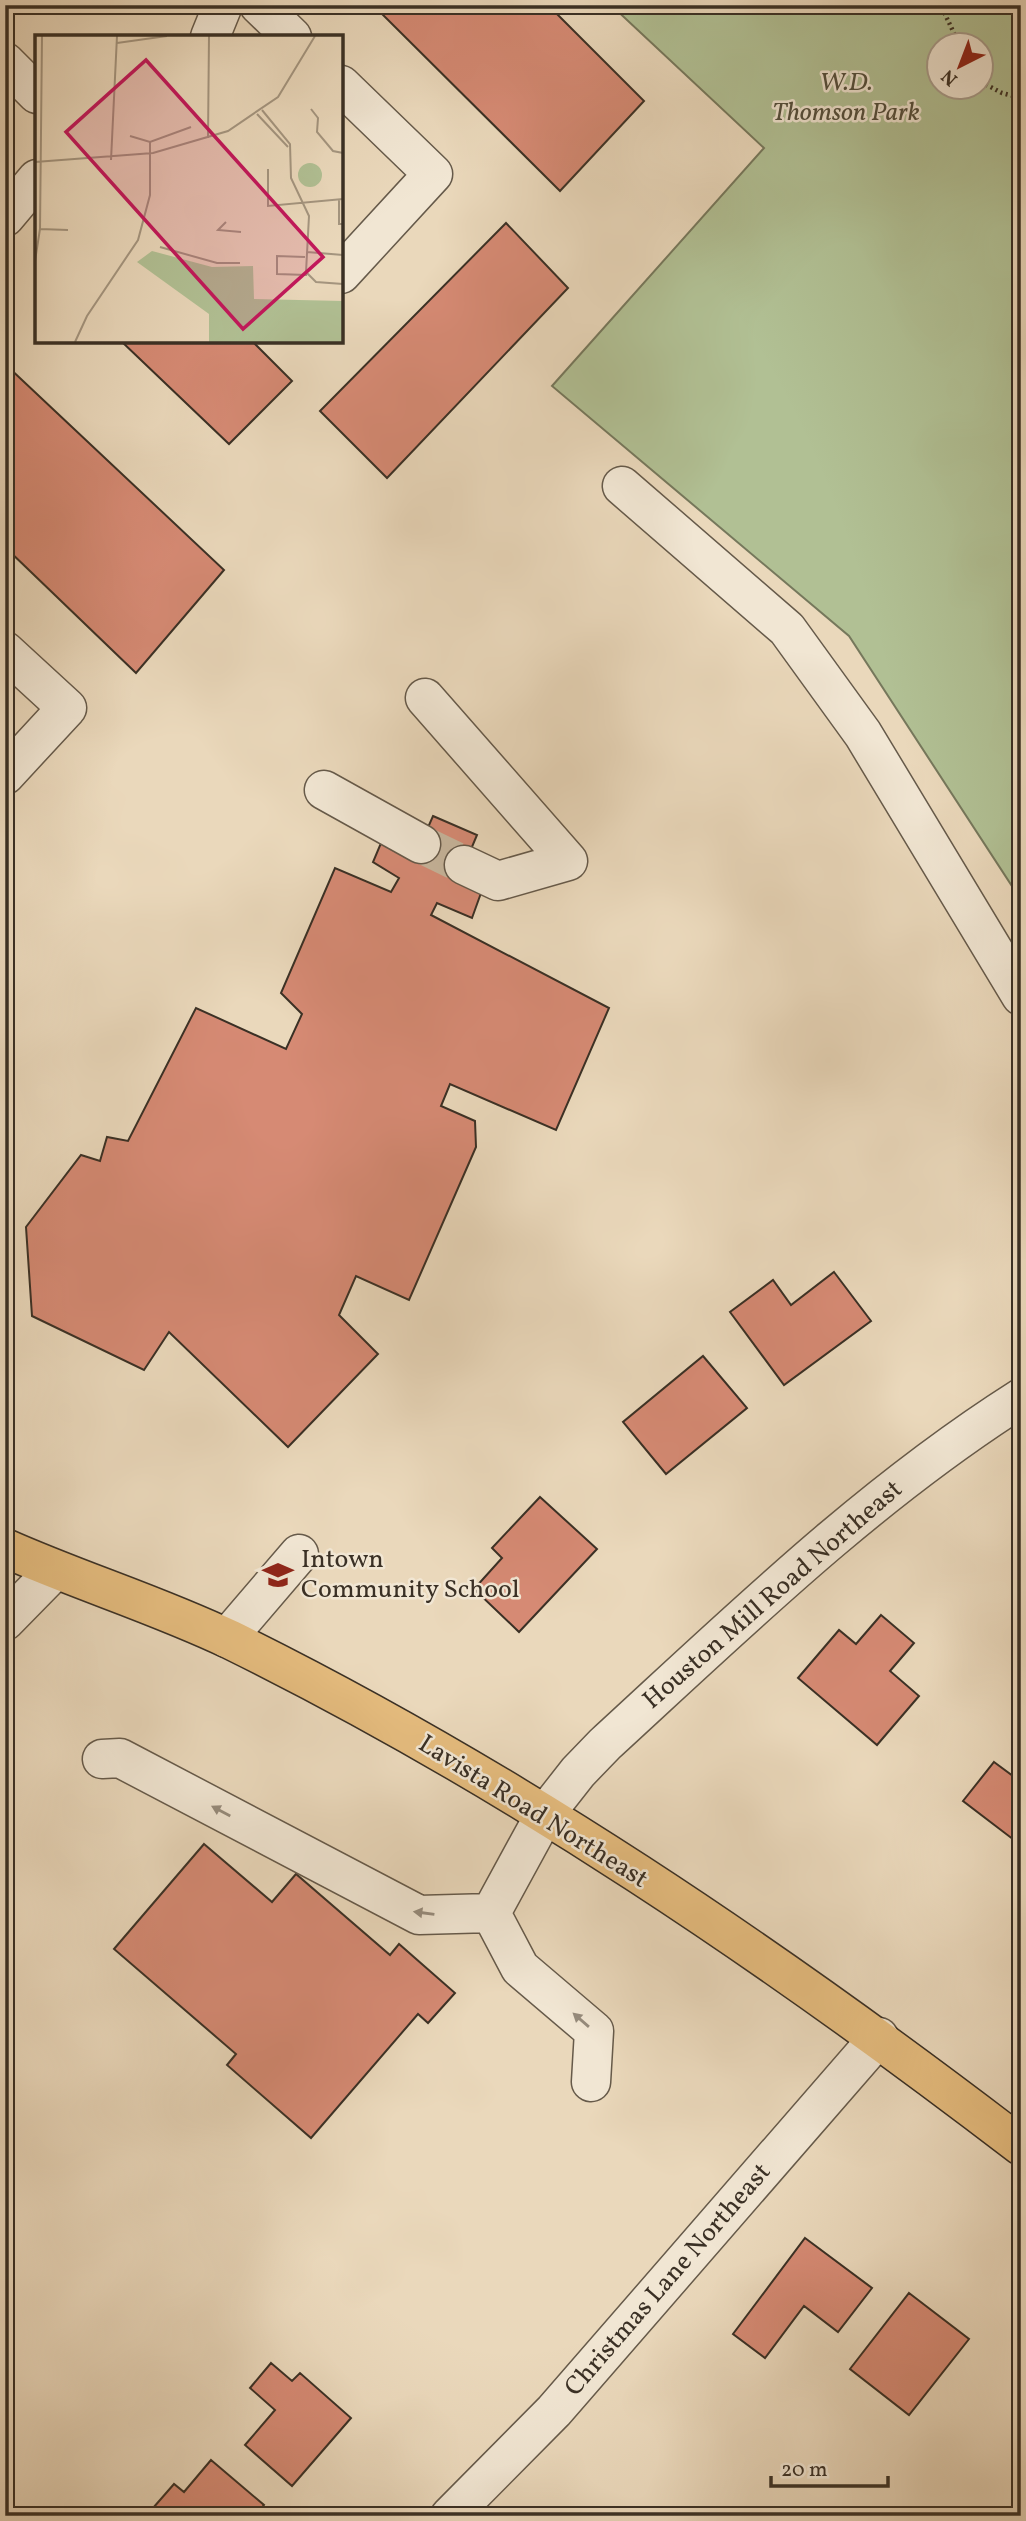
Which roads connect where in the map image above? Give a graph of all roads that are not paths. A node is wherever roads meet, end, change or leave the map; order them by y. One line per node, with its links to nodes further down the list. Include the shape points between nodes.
1 (223, 5): 3 (street)
2 (259, 5): 4 (street)
3 (211, 35)
4 (290, 35)
5 (5, 62): 7 (street)
6 (343, 87): 10 (street, via 433,174)
7 (35, 92)
8 (35, 181): 9 (street)
9 (5, 217)
10 (343, 272)
11 (622, 486): 18 (street, via 786,629 863,734)
12 (5, 651): 14 (street, via 67,708)
13 (425, 698): 17 (street, via 568,861 498,881)
14 (5, 775)
15 (324, 790): 16 (street)
16 (421, 844)
17 (464, 865)
18 (1021, 996)
19 (1021, 1398): 26 (street, Houston Mill Road Northeast, via 957,1438 830,1538 605,1744)
20 (5, 1548): 22 (main road, Lavista Road Northeast)
21 (299, 1554): 24 (street)
22 (55, 1570): 23 (street); 24 (main road, Lavista Road Northeast)
23 (5, 1621)
24 (227, 1638): 26 (main road, Lavista Road Northeast, via 311,1680)
25 (102, 1759): 27 (street, one-way to 25, via 419,1915 120,1758)
26 (545, 1814): 27 (street, Houston Mill Road Northeast); 28 (main road, Lavista Road Northeast)
27 (491, 1913): 29 (street, one-way to 27, via 594,2031 520,1968)
28 (879, 2038): 30 (main road, Lavista Road Northeast); 31 (street, Christmas Lane Northeast, via 554,2411)
29 (591, 2082)
30 (1021, 2146)
31 (450, 2516)

